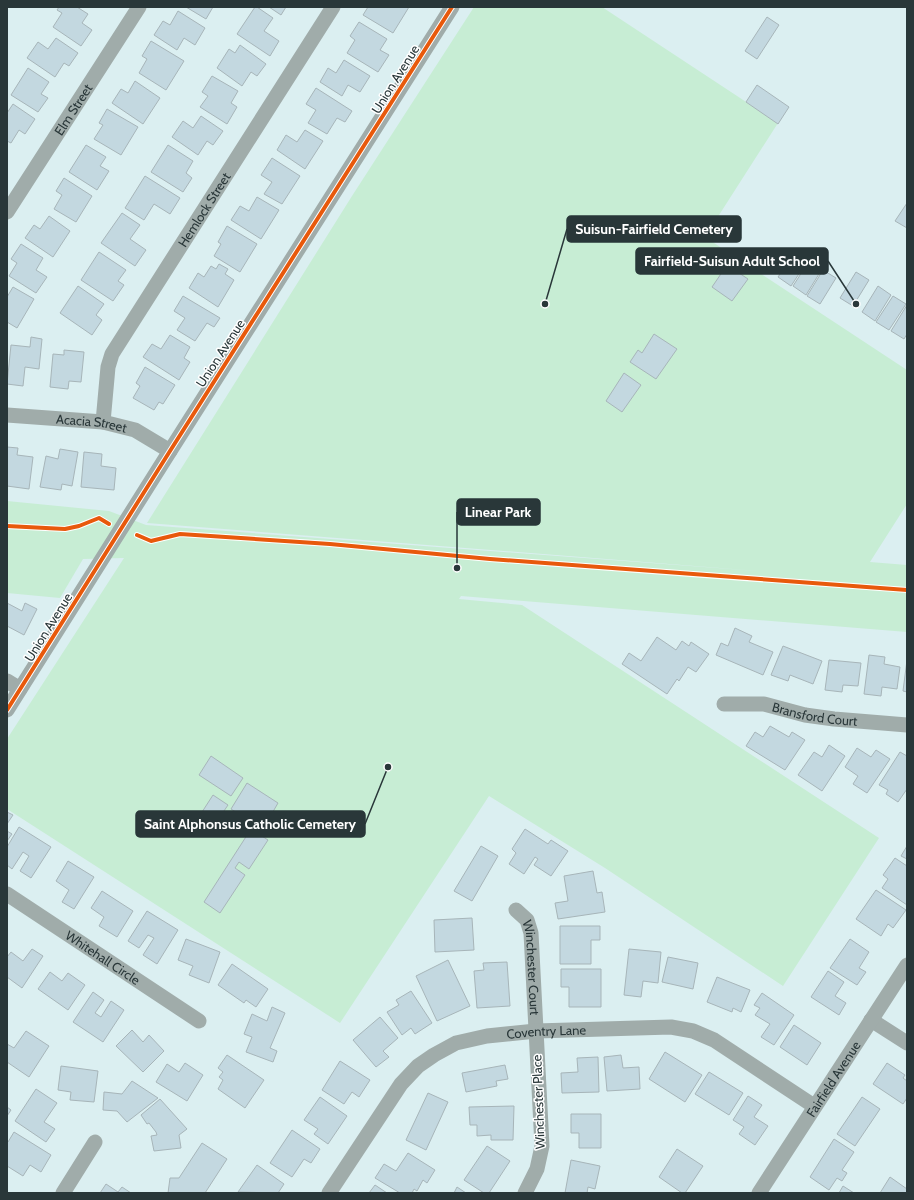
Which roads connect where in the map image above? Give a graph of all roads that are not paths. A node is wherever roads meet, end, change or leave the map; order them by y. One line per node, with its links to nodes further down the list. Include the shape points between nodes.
1 (139, 7): 4 (street, Elm Street)
2 (333, 7): 6 (street, Hemlock Street, via 112,354 108,367)
3 (452, 7): 7 (street, Union Avenue)
4 (7, 212)
5 (7, 415): 6 (street, Acacia Street)
6 (103, 422): 7 (street, Acacia Street, via 135,430)
7 (170, 451): 9 (street, Union Avenue)
8 (7, 681): 9 (street)
9 (20, 689): 11 (street, Union Avenue)
10 (724, 704): 12 (street, Bransford Court, via 764,704 834,720)
11 (7, 710)
12 (907, 725)
13 (7, 894): 17 (street, Whitehall Circle)
14 (516, 910): 18 (street, Winchester Court, via 527,920 531,933)
15 (907, 965): 16 (street, Fairfield Avenue)
16 (871, 1020): 19 (street); 20 (street, Fairfield Avenue)
17 (199, 1021)
18 (536, 1031): 20 (street, Coventry Lane, via 671,1027 693,1031 714,1040); 23 (street, Coventry Lane, via 487,1036 456,1043 418,1066 401,1084); 24 (street, Winchester Place, via 542,1146 537,1169)
19 (907, 1043)
20 (814, 1106): 25 (street, Fairfield Avenue)
21 (95, 1142): 22 (street)
22 (63, 1193)
23 (329, 1193)
24 (525, 1193)
25 (759, 1193)

